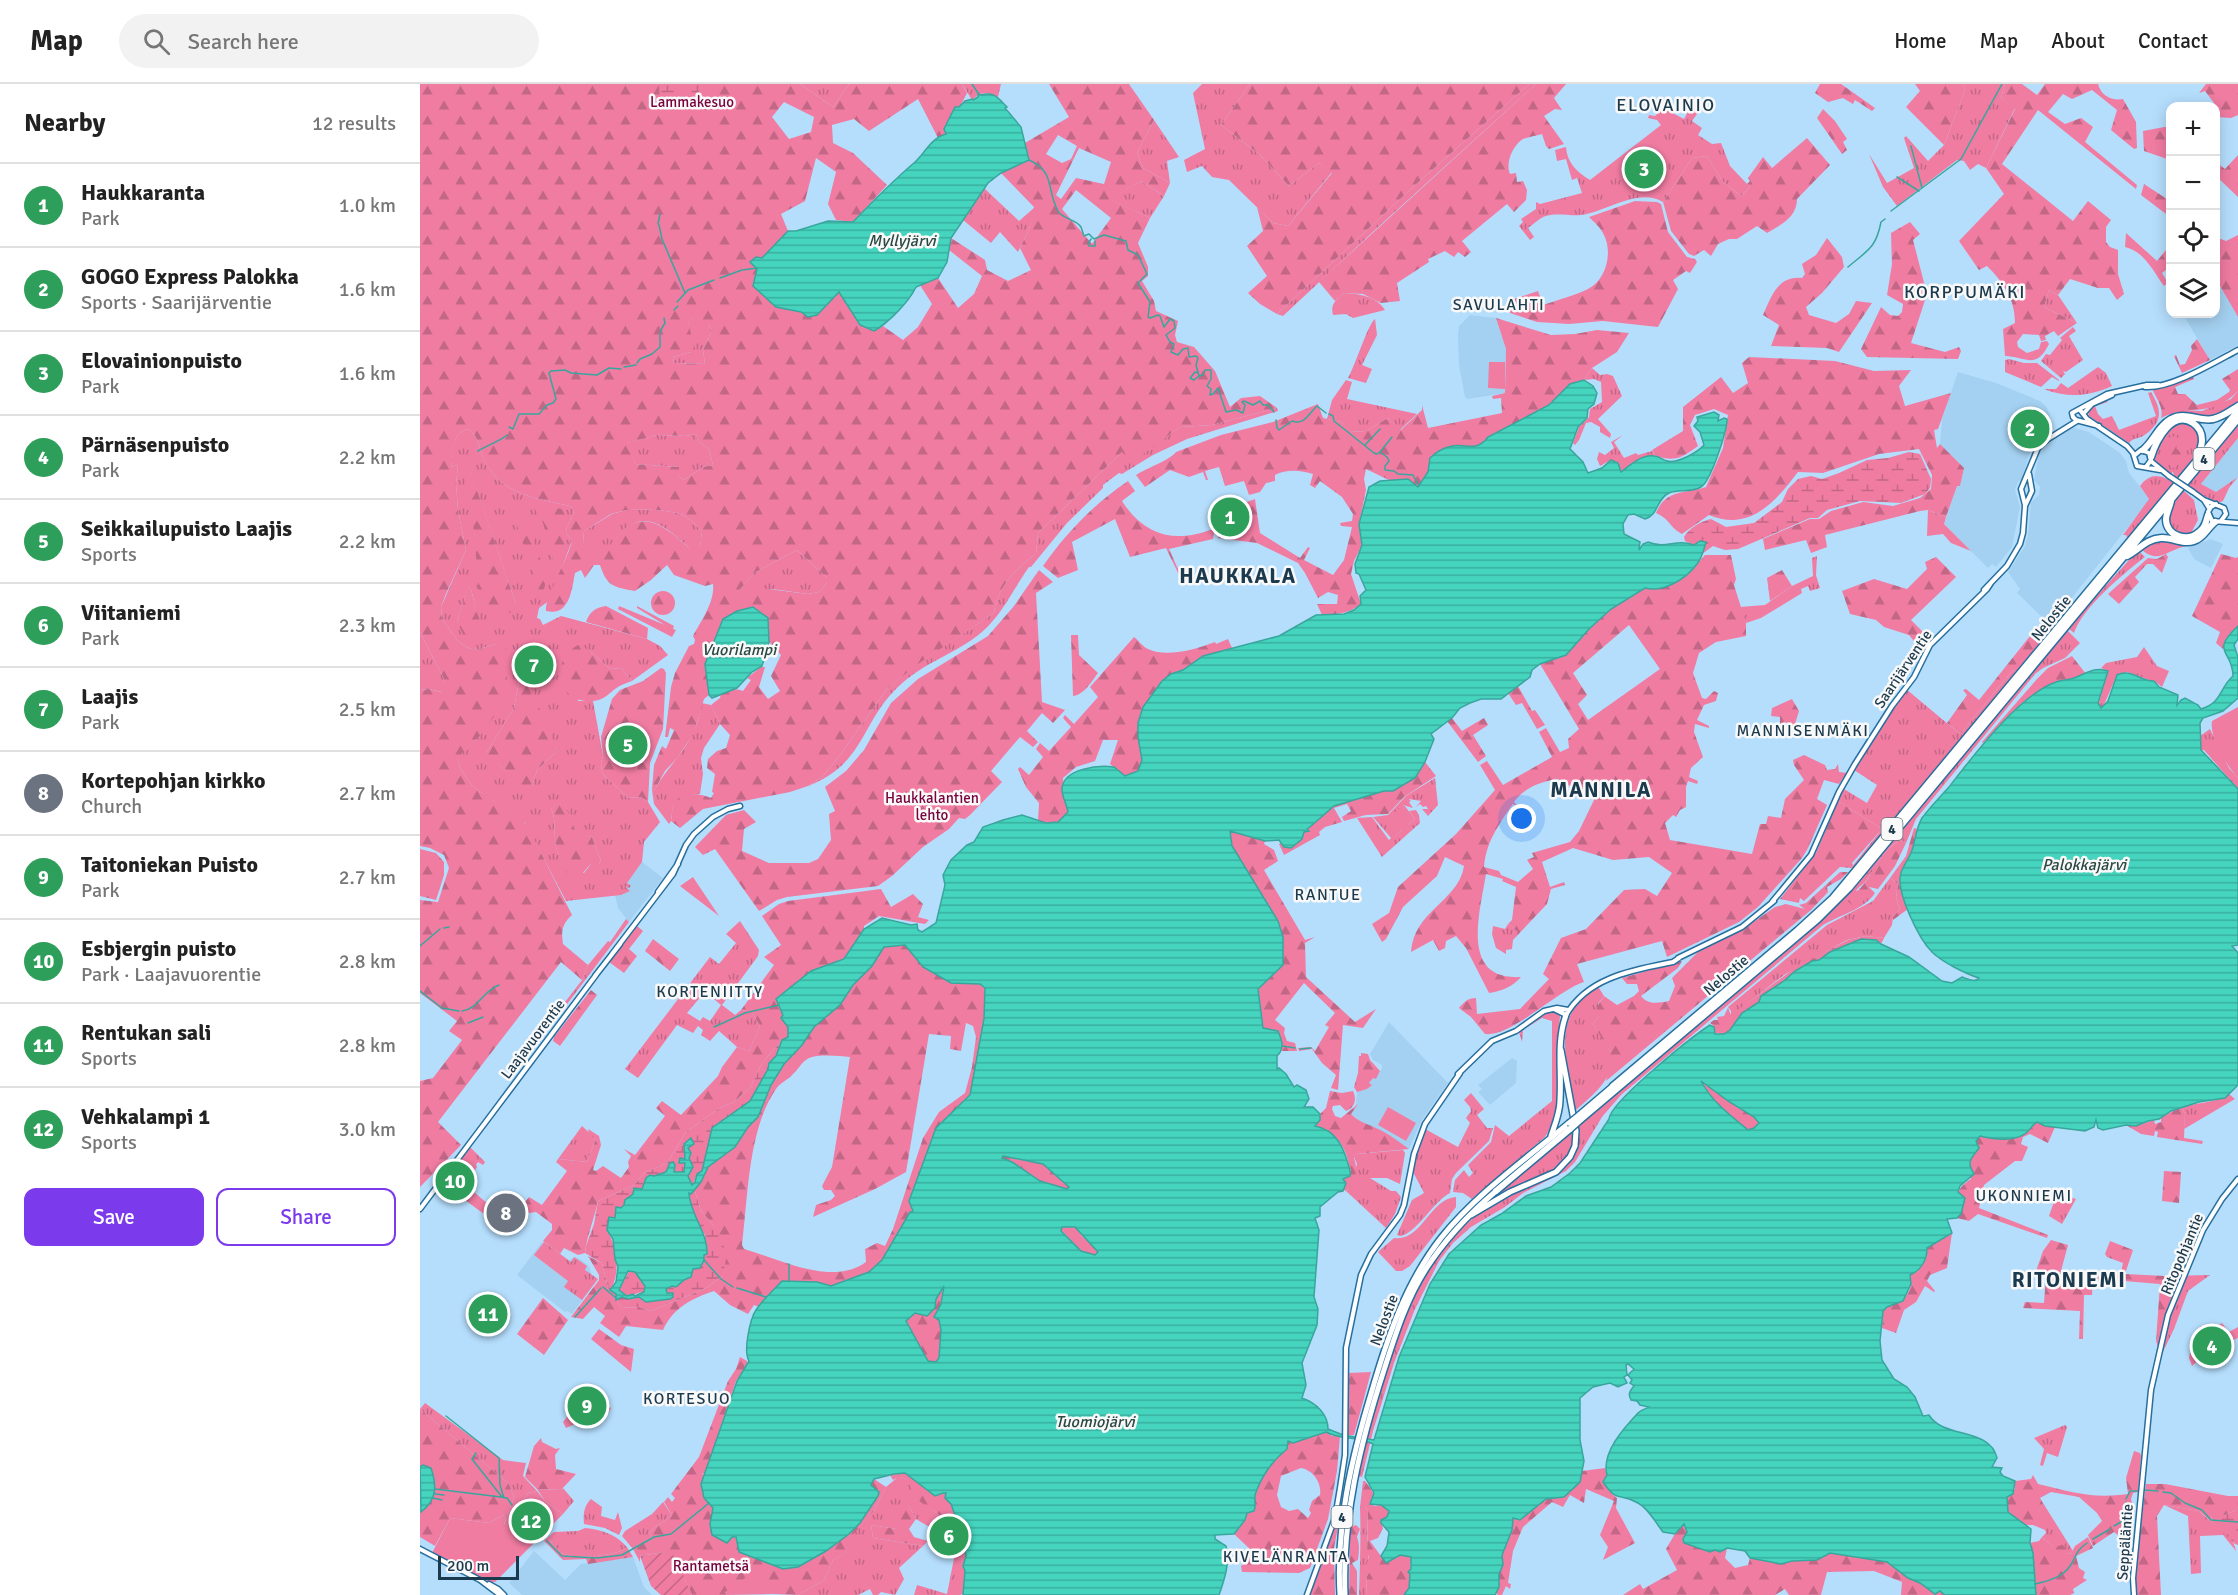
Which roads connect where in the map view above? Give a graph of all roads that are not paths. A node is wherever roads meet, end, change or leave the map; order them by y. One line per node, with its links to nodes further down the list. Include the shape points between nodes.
1 (2238, 350): 2 (main road, via 2179,379)
2 (2118, 391): 4 (main road); 6 (main road, via 2092,404)
3 (2238, 406): 13 (highway, via 2213,419 2172,418)
4 (2078, 410): 6 (main road); 7 (main road)
5 (2238, 411): 16 (highway, Nelostie / 4)
6 (2083, 414): 9 (main road); 10 (main road)
7 (2072, 416): 9 (main road); 11 (main road)
8 (2238, 419): 24 (highway, Nelostie / 4)
9 (2078, 421): 10 (main road); 11 (main road)
10 (2099, 426): 12 (main road)
11 (2062, 430): 19 (main road, via 2038,448)
12 (2127, 446): 13 (main road); 14 (main road)
13 (2142, 450): 14 (main road); 15 (main road)
14 (2134, 456): 17 (main road, via 2137,466)
15 (2151, 458): 16 (highway, via 2162,433 2182,420 2193,423 2200,432); 17 (main road); 18 (main road)
16 (2198, 459): 36 (highway, Nelostie / 4, via 1833,898)
17 (2146, 467): 18 (main road)
18 (2160, 470): 25 (main road, bridge)
19 (2029, 474): 20 (main road); 21 (main road)
20 (2024, 485): 21 (main road); 22 (main road)
21 (2031, 486): 23 (main road)
22 (2022, 492): 23 (main road); 27 (main road, Saarijärventie)
23 (2029, 495): 27 (main road, Saarijärventie)
24 (2171, 500): 28 (highway, via 2166,522 2176,535 2195,535 2202,530); 32 (highway, Nelostie / 4)
25 (2204, 500): 26 (main road); 28 (main road)
26 (2216, 504): 28 (main road); 29 (main road)
27 (2025, 506): 34 (main road, Saarijärventie, via 2020,544 2008,563 1930,645 1914,677 1855,764 1811,855 1772,902 1742,927 1679,958 1600,982 1580,995)
28 (2209, 512): 30 (main road)
29 (2226, 514): 30 (main road); 31 (main road)
30 (2218, 522): 31 (main road); 32 (highway, via 2194,541 2155,539)
31 (2236, 522)
32 (2123, 558): 37 (highway, Nelostie / 4, via 1837,901)
33 (740, 806): 42 (main road, Laajavuorentie, via 703,825 686,845 674,874)
34 (1567, 1012): 35 (highway); 48 (main road, via 1544,1011 1489,1044 1460,1073 1422,1131 1400,1215 1371,1254 1361,1275 1346,1348 1344,1465 1335,1518)
35 (1561, 1050): 39 (highway, via 1559,1115); 43 (highway, via 1576,1131 1570,1157 1556,1172)
36 (1612, 1086): 37 (highway, Nelostie / 4)
37 (1579, 1117): 38 (highway, Nelostie / 4, bridge)
38 (1569, 1126): 39 (highway, Nelostie / 4); 41 (highway, Nelostie / 4)
39 (1551, 1138): 44 (highway, Nelostie / 4, via 1474,1203 1429,1255 1398,1314 1378,1368)
40 (2238, 1179): 45 (main road, Ritopohjantie, via 2203,1230 2172,1307 2154,1372)
41 (1496, 1191): 43 (highway, Nelostie / 4)
42 (420, 1209)
43 (1468, 1216): 44 (highway, Nelostie / 4, via 1434,1256 1416,1286)
44 (1361, 1438): 49 (highway, Nelostie / 4, via 1342,1522); 50 (highway, Nelostie / 4, via 1346,1536)
45 (2141, 1492): 51 (main road, Seppäläntie)
46 (420, 1549): 47 (main road, via 494,1586)
47 (502, 1595)
48 (1307, 1595)
49 (1340, 1595)
50 (1346, 1595)
51 (2134, 1595)

